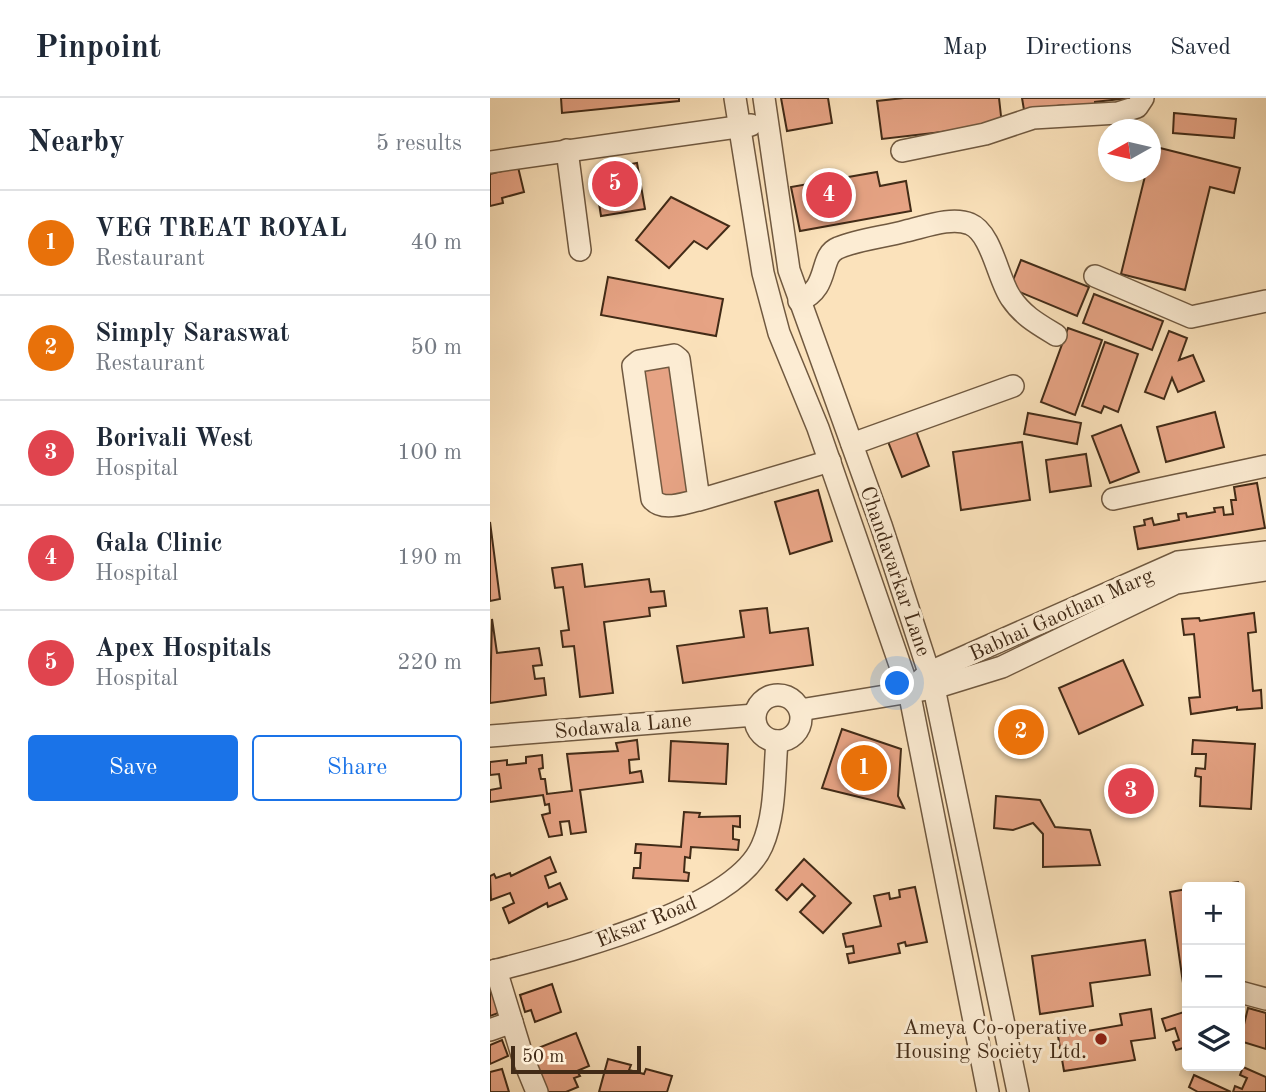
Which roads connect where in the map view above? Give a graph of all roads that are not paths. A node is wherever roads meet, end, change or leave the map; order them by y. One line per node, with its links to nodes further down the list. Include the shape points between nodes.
1 (735, 98): 5 (street, Chandavarkar Lane)
2 (764, 98): 4 (street, Chandavarkar Lane)
3 (1143, 98): 7 (street, via 1138,107 1118,113 1034,118)
4 (768, 123): 5 (street); 11 (street, Chandavarkar Lane, via 781,229)
5 (740, 126): 6 (street); 16 (street, Chandavarkar Lane, via 763,273 779,333)
6 (566, 150): 8 (street); 9 (street)
7 (902, 152)
8 (490, 162)
9 (580, 250)
10 (1094, 276): 12 (street, via 1191,317)
11 (799, 301): 13 (street, via 819,287 826,264 838,248 929,226 971,224 981,233 1009,296 1027,318); 15 (street, Chandavarkar Lane)
12 (1266, 301)
13 (1056, 335)
14 (1013, 386): 15 (street)
15 (852, 444): 22 (street, Chandavarkar Lane)
16 (830, 461): 19 (street); 23 (street, Chandavarkar Lane)
17 (1266, 466): 18 (street)
18 (1113, 499)
19 (699, 500): 19 (street, via 679,359 674,355 639,360 633,366 652,499 665,507)
20 (1266, 552): 22 (street, Babhai Gaothan Marg, via 1178,562)
21 (1266, 570): 22 (street, Babhai Gaothan Marg, via 1176,583 1002,667)
22 (932, 680): 23 (street, Babhai Gaothan Marg); 35 (street, Chandavarkar Lane)
23 (909, 691): 24 (street); 34 (street, Chandavarkar Lane)
24 (800, 710): 25 (street, via 790,698 775,695 762,701); 27 (street, via 797,731)
25 (755, 715): 26 (street, Sodawala Lane); 27 (street, via 758,729)
26 (490, 736)
27 (777, 741): 28 (street, Eksar Road, via 770,823 761,849 748,866 713,892 656,922)
28 (493, 971): 31 (street)
29 (1245, 993): 30 (street)
30 (1266, 999)
31 (512, 1023): 32 (street); 33 (street)
32 (490, 1030)
33 (537, 1092)
34 (988, 1092)
35 (1018, 1092)

